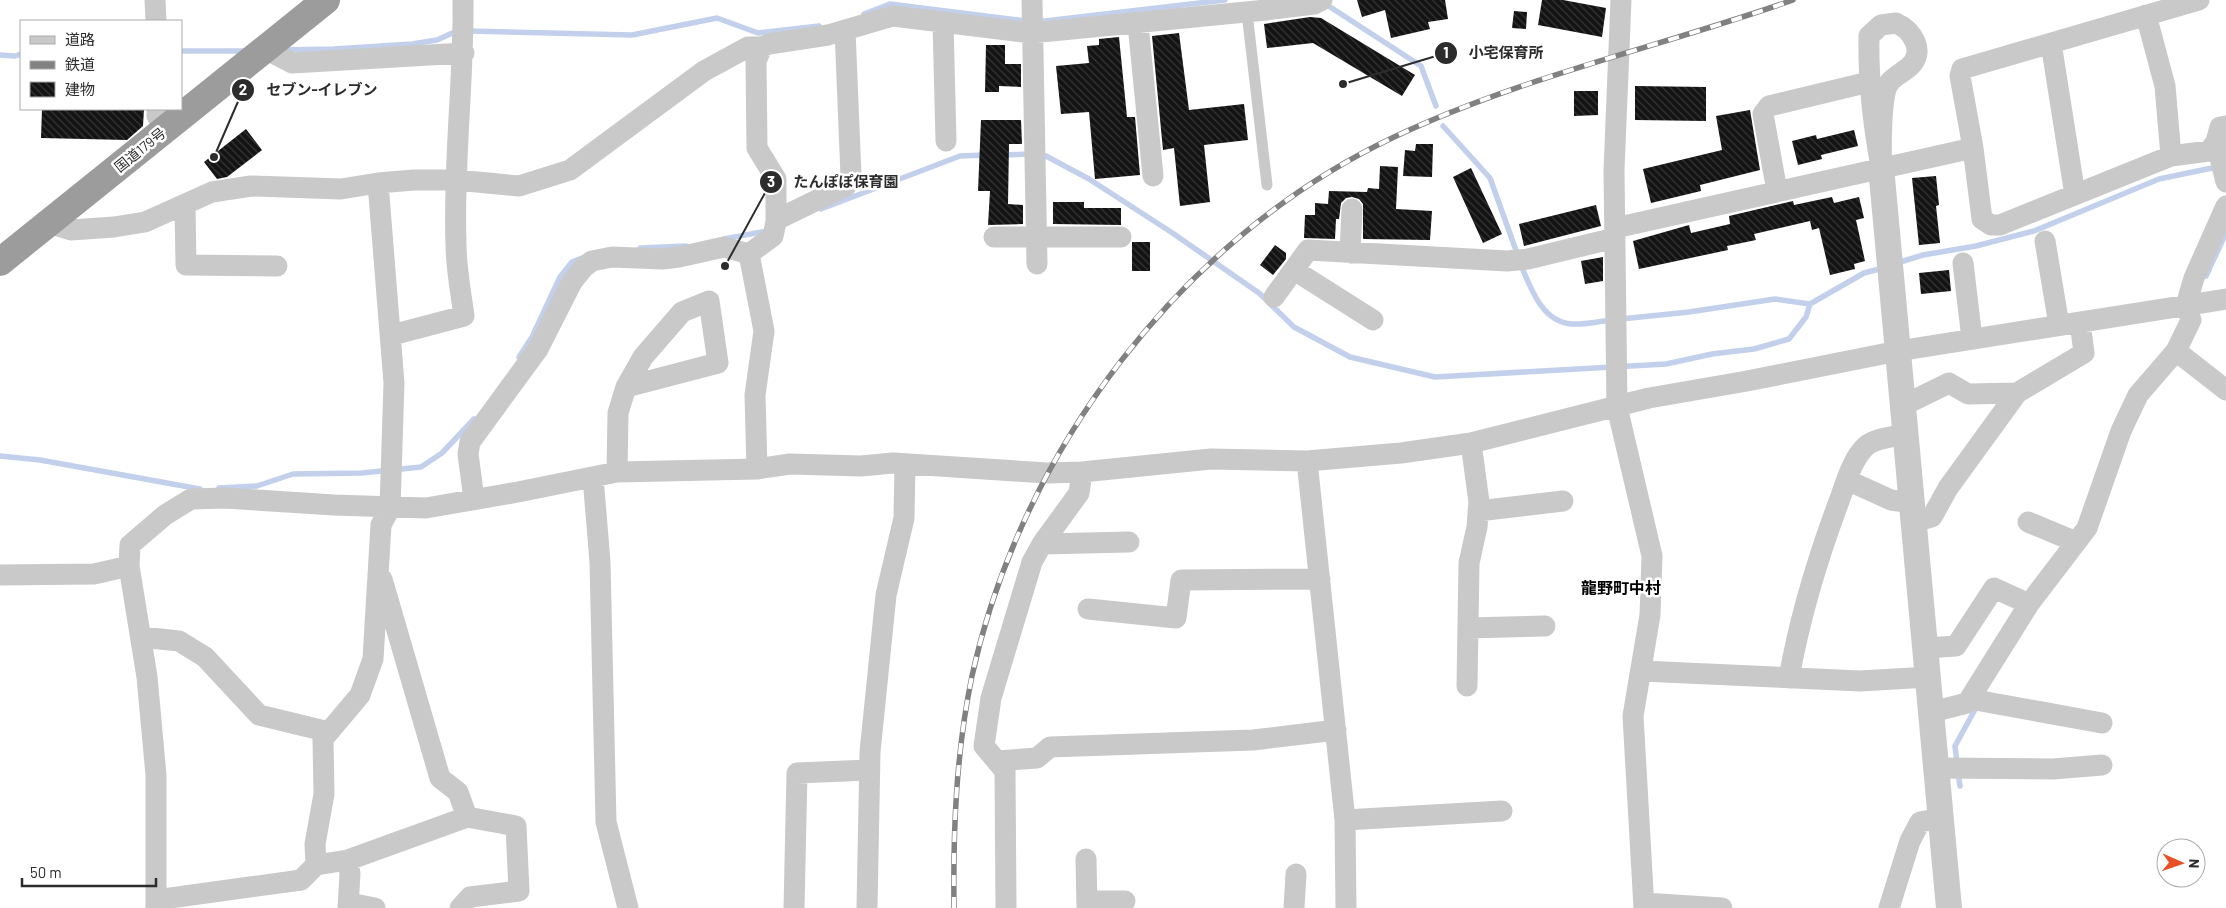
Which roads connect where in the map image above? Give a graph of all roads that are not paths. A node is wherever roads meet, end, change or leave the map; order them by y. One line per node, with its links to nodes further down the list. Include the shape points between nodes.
1 (155, 0): 10 (street)
2 (326, 0): 17 (highway, 国道179号)
3 (463, 0): 18 (street)
4 (1032, 0): 14 (street)
5 (1322, 0): 8 (street, via 1314,4)
6 (1622, 0): 40 (street, via 1614,170)
7 (2199, 0): 9 (street)
8 (1260, 8): 12 (street); 32 (lane)
9 (2146, 15): 15 (street); 26 (street, via 2165,86)
10 (156, 20)
11 (943, 22): 13 (street, via 893,16); 14 (street); 24 (street)
12 (1138, 24): 14 (street); 28 (street)
13 (845, 30): 16 (street); 38 (street, via 851,176 846,186)
14 (1031, 33): 41 (street)
15 (2050, 43): 25 (street, via 1962,69 1960,76); 34 (street)
16 (762, 47): 29 (street, via 748,47 704,71 570,170 519,186); 38 (street, via 756,61 757,148 776,179)
17 (265, 49): 18 (street, via 292,63); 20 (highway, 国道179号)
18 (464, 53): 29 (street)
19 (1869, 82): 27 (street); 27 (street, via 1869,36 1881,25 1896,23 1906,28 1915,40 1918,52 1911,66 1896,74 1885,91); 33 (street, via 1769,106 1764,114)
20 (182, 105)
21 (174, 110): 22 (highway, 国道179号)
22 (161, 119): 39 (highway, 国道179号)
23 (2221, 134): 26 (street, via 2209,151); 30 (street)
24 (946, 141)
25 (1973, 148): 27 (street); 34 (street, via 1982,219 1991,225 2000,225)
26 (2171, 156): 34 (street)
27 (1881, 167): 33 (street); 62 (street)
28 (1153, 176)
29 (456, 180): 31 (street); 59 (street, via 456,246 464,316)
30 (2226, 182)
31 (378, 183): 35 (street, via 341,189 251,186 212,192); 59 (street)
32 (1267, 185)
33 (1777, 191): 40 (street)
34 (2075, 195)
35 (185, 205): 39 (street, via 145,222 114,227 71,230); 51 (street, via 186,265)
36 (2226, 206): 45 (street)
37 (1352, 209): 46 (street)
38 (776, 220): 47 (street, via 773,236)
39 (48, 223): 48 (highway, 国道179号)
40 (1615, 233): 46 (street, via 1528,259 1507,261); 67 (street)
41 (1037, 236): 42 (street); 43 (street); 50 (street)
42 (1121, 237)
43 (994, 238)
44 (2045, 241): 58 (street)
45 (2217, 245): 55 (street, via 2194,278)
46 (1350, 253): 52 (street, via 1308,250)
47 (748, 254): 72 (street, via 764,331 755,395); 77 (street, via 724,247 680,258 612,257 592,261 584,267 572,282 538,349 470,442 468,454)
48 (0, 262)
49 (1963, 263): 60 (street)
50 (1037, 264)
51 (277, 266)
52 (1294, 270): 53 (street); 56 (street)
53 (1274, 297)
54 (2226, 299): 55 (street)
55 (2186, 305): 57 (street); 61 (street, via 2191,320)
56 (1373, 320)
57 (2080, 322): 58 (street); 65 (street, via 2084,353)
58 (2059, 325): 60 (street)
59 (392, 335): 79 (street, via 394,383)
60 (1972, 339): 62 (street)
61 (2176, 351): 64 (street); 84 (street, via 2138,395 2121,431 2086,528)
62 (1898, 352): 66 (street); 67 (street, via 1649,398)
63 (626, 386): 63 (street, via 643,357 682,312 709,301 718,363); 73 (street, via 618,413)
64 (2226, 390)
65 (2017, 393): 66 (street, via 1968,394 1949,383); 81 (street, via 1948,488 1932,518)
66 (1904, 405): 68 (street)
67 (1617, 407): 69 (street); 96 (street, via 1652,556 1650,615)
68 (1906, 434): 76 (street, via 1870,442); 81 (street)
69 (1471, 443): 70 (street, via 1401,453); 80 (street)
70 (1307, 460): 74 (street, via 1211,459); 89 (street)
71 (905, 464): 72 (street, via 790,464); 74 (street, via 1047,473); 108 (street, via 904,518 886,595)
72 (757, 469): 73 (street)
73 (617, 472): 75 (street)
74 (1082, 472): 85 (street, via 1079,493)
75 (593, 477): 77 (street); 125 (street, via 600,562 606,822)
76 (1847, 480): 81 (street); 98 (street, via 1815,566)
77 (474, 500): 79 (street, via 426,508)
78 (1563, 501): 80 (street)
79 (390, 508): 86 (street, via 225,498 191,499 165,515 130,545); 87 (street, via 381,525)
80 (1478, 511): 93 (street, via 1469,563)
81 (1913, 513): 95 (street)
82 (2028, 522): 84 (street)
83 (1130, 542): 85 (street)
84 (2076, 542): 90 (street)
85 (1042, 544): 105 (street, via 1032,562 991,698 984,746)
86 (130, 566): 88 (street, via 94,574); 94 (street)
87 (378, 567): 104 (street, via 373,659 360,695); 110 (street, via 440,778 458,792)
88 (0, 575)
89 (1320, 579): 91 (street, via 1181,580 1176,618); 103 (street)
90 (2029, 604): 95 (street, via 1994,588 1956,646); 100 (street)
91 (1088, 609)
92 (1544, 626): 93 (street)
93 (1468, 628): 99 (street)
94 (141, 637): 104 (street, via 179,641 205,657 259,714); 119 (street, via 156,775)
95 (1926, 648): 97 (street)
96 (1642, 671): 98 (street); 122 (street, via 1633,716)
97 (1929, 677): 98 (street, via 1860,681); 101 (street)
98 (1789, 678)
99 (1467, 686)
100 (1970, 699): 101 (street, via 1968,703); 102 (street)
101 (1932, 712): 107 (street)
102 (2102, 723)
103 (1336, 730): 105 (street, via 1253,740 1050,747 1037,758); 112 (street)
104 (329, 732): 115 (street, via 323,739 324,794 315,844)
105 (997, 761): 128 (street, via 1005,771)
106 (2102, 765): 107 (street, via 2053,769)
107 (1937, 768): 111 (street)
108 (869, 770): 126 (street, via 797,773); 127 (street)
109 (1502, 811): 112 (street)
110 (467, 817): 114 (street); 124 (street, via 516,826 519,891 470,897)
111 (1942, 818): 132 (street, via 1920,822 1910,841); 133 (street)
112 (1345, 820): 130 (street)
113 (1086, 859): 121 (street)
114 (348, 860): 115 (street); 120 (street)
115 (316, 865): 117 (street, via 301,880)
116 (1296, 874): 129 (street)
117 (212, 900): 119 (street)
118 (1125, 901): 121 (street)
119 (156, 904)
120 (348, 905): 123 (street)
121 (1087, 905)
122 (1644, 906): 131 (street)
123 (375, 908)
124 (460, 908)
125 (628, 908)
126 (794, 908)
127 (867, 908)
128 (1006, 908)
129 (1294, 908)
130 (1346, 908)
131 (1722, 908)
132 (1890, 908)
133 (1949, 908)

